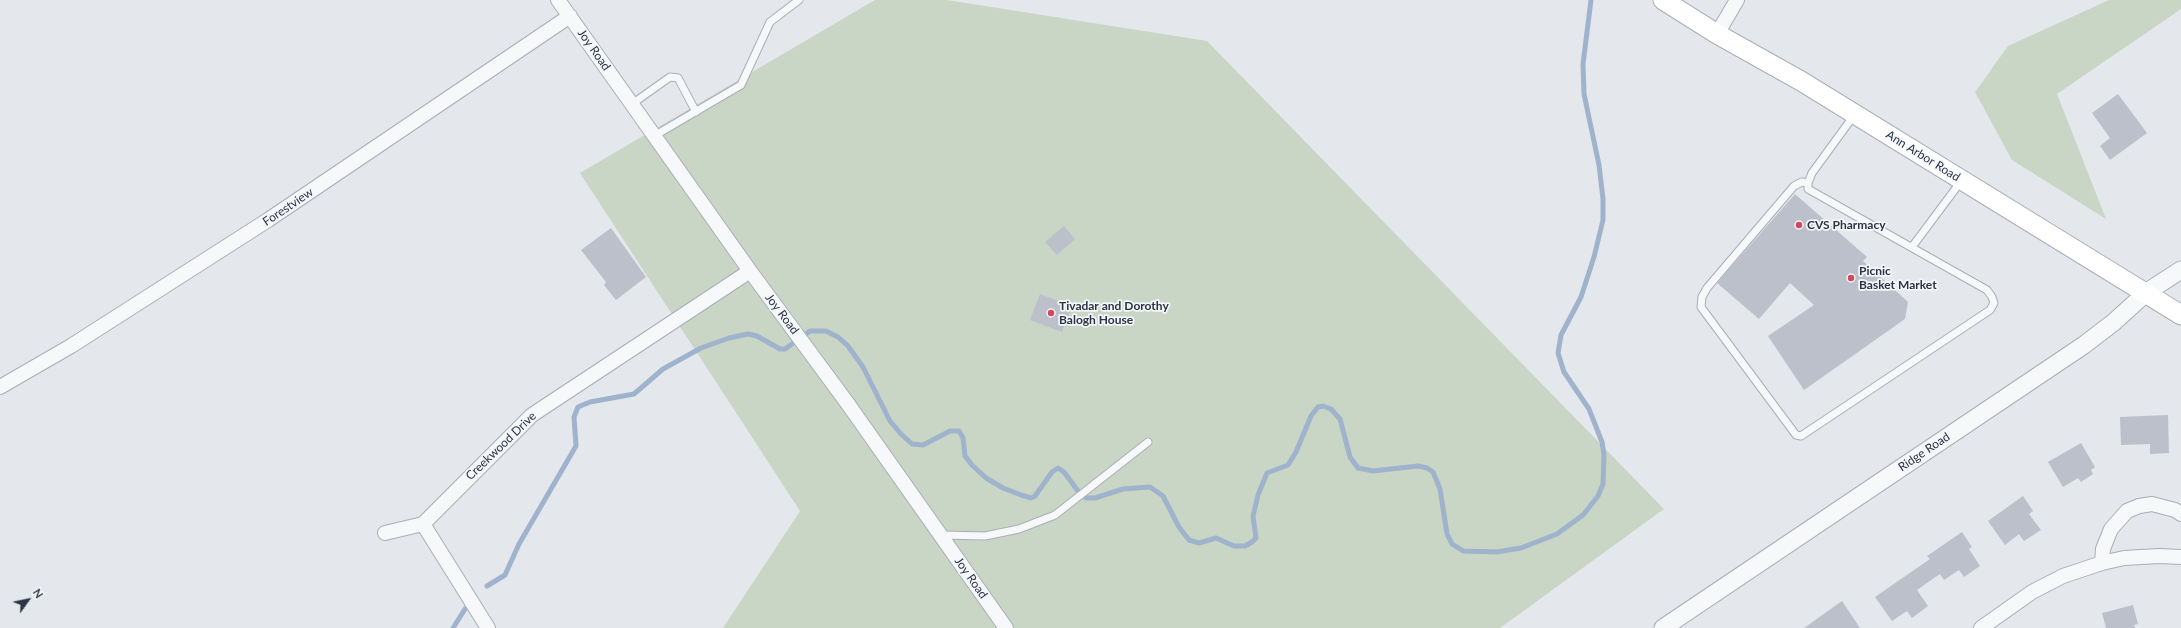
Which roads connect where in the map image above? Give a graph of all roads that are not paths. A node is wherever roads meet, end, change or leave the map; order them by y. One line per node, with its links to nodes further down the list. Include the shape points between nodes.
1 (558, 0): 5 (street, Joy Road)
2 (799, 0): 8 (lane, via 770,22 741,85)
3 (1663, 0): 6 (main road, Ann Arbor Road)
4 (1737, 0): 6 (street)
5 (570, 16): 7 (street, Joy Road); 18 (street, Forestview, via 268,220 71,346)
6 (1717, 34): 9 (main road, Ann Arbor Road)
7 (632, 104): 8 (lane, via 670,77 678,78); 10 (street, Joy Road)
8 (696, 112): 10 (lane)
9 (1855, 114): 11 (main road, Ann Arbor Road); 12 (lane, via 1812,173)
10 (654, 136): 15 (street, Joy Road)
11 (1962, 180): 13 (lane); 16 (main road, Ann Arbor Road)
12 (1808, 183): 13 (lane, via 1808,190); 13 (lane, via 1802,182 1794,186 1707,288 1702,297 1701,307 1796,435 1801,436 1990,310 1994,303 1987,290)
13 (1912, 247)
14 (2181, 270): 16 (street, Ridge Road)
15 (750, 271): 21 (street, Creekwood Drive, via 532,415); 23 (street, Joy Road)
16 (2147, 292): 17 (main road, Ann Arbor Road); 28 (street, Ridge Road, via 2084,345)
17 (2181, 315)
18 (0, 387)
19 (1148, 442): 23 (lane, via 1054,515 1019,529 985,536)
20 (2181, 514): 25 (street, via 2152,504 2128,511 2111,528 2102,549)
21 (424, 524): 22 (street); 26 (street)
22 (386, 533)
23 (941, 535): 27 (street, Joy Road)
24 (2181, 557): 25 (street, via 2124,558)
25 (2102, 563): 29 (street, via 2063,576 2038,589)
26 (488, 628)
27 (1006, 628)
28 (1663, 628)
29 (1981, 628)

